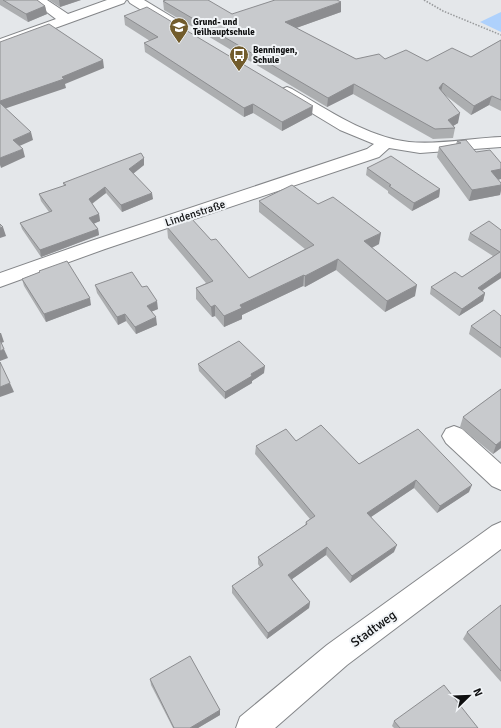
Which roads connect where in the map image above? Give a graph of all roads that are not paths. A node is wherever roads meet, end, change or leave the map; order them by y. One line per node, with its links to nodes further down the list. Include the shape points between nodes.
1 (38, 0): 4 (street)
2 (119, 0): 4 (street)
3 (135, 0): 5 (street)
4 (66, 19): 6 (street)
5 (182, 29)
6 (0, 44)
7 (278, 87): 8 (street, via 352,130)
8 (387, 142): 9 (street, via 410,147); 10 (street, Lindenstraße, via 373,153)
9 (501, 142)
10 (0, 280)
11 (454, 436): 12 (street)
12 (501, 479)
13 (501, 534): 14 (street, Stadtweg, via 337,655)
14 (251, 728)

